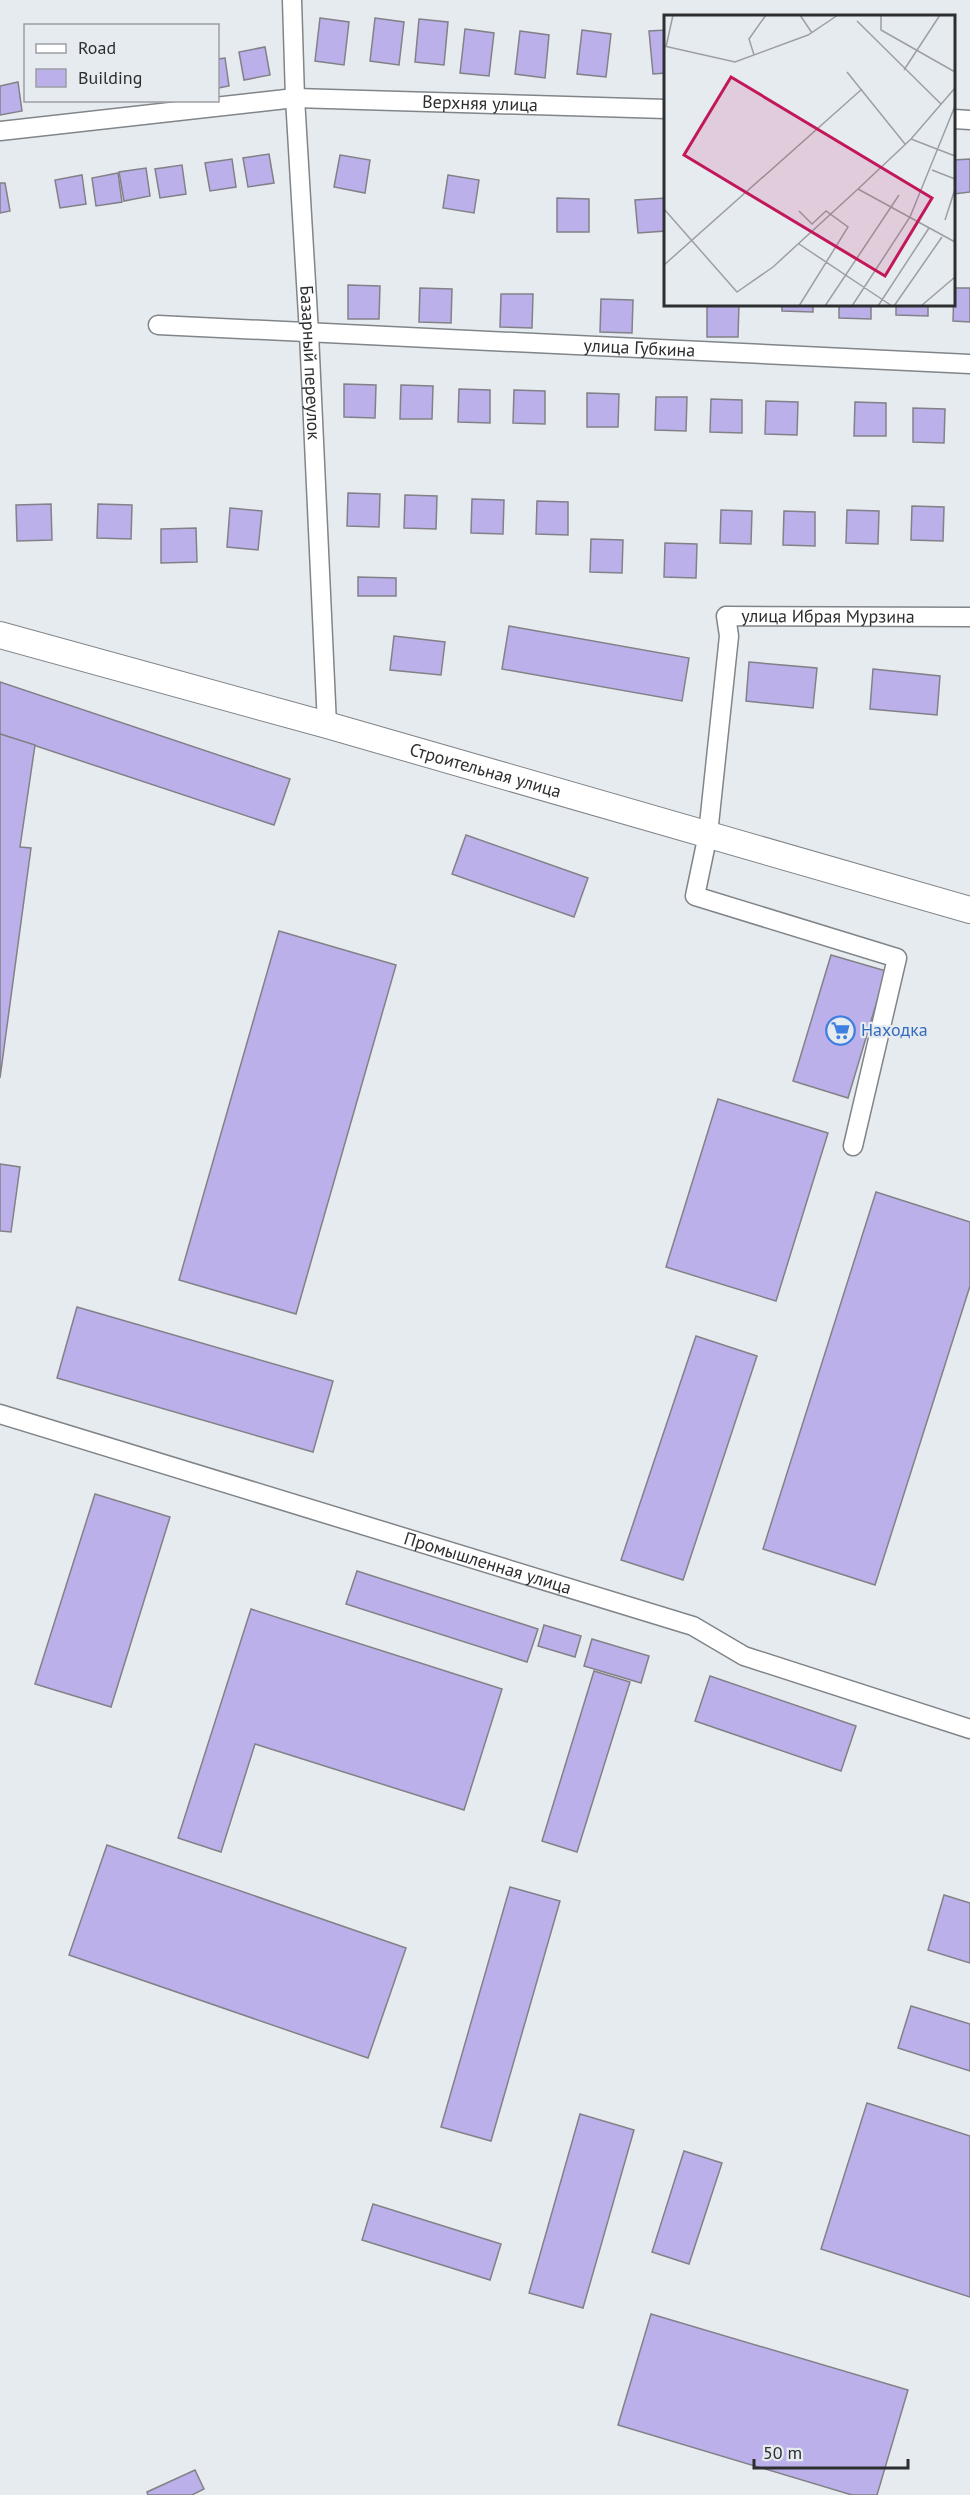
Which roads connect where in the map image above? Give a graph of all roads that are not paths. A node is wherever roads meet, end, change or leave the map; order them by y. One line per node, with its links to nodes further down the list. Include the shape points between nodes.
1 (292, 0): 2 (street, Базарный переулок)
2 (295, 98): 3 (street, Верхняя улица); 6 (street, Верхняя улица); 8 (street, Базарный переулок)
3 (664, 109)
4 (955, 119): 5 (street)
5 (970, 120)
6 (0, 131)
7 (158, 325): 8 (street, улица Губкина)
8 (309, 333): 9 (street, улица Губкина); 12 (street, Базарный переулок)
9 (970, 364)
10 (970, 616): 13 (street, улица Ибрая Мурзина, via 726,616 729,636)
11 (0, 635): 12 (main road, Строительная улица)
12 (327, 725): 13 (main road, Строительная улица)
13 (708, 834): 14 (main road, Строительная улица); 15 (street, via 695,896 897,958)
14 (970, 910)
15 (853, 1146)
16 (0, 1414): 17 (street, Промышленная улица, via 693,1626 744,1656)
17 (970, 1729)

